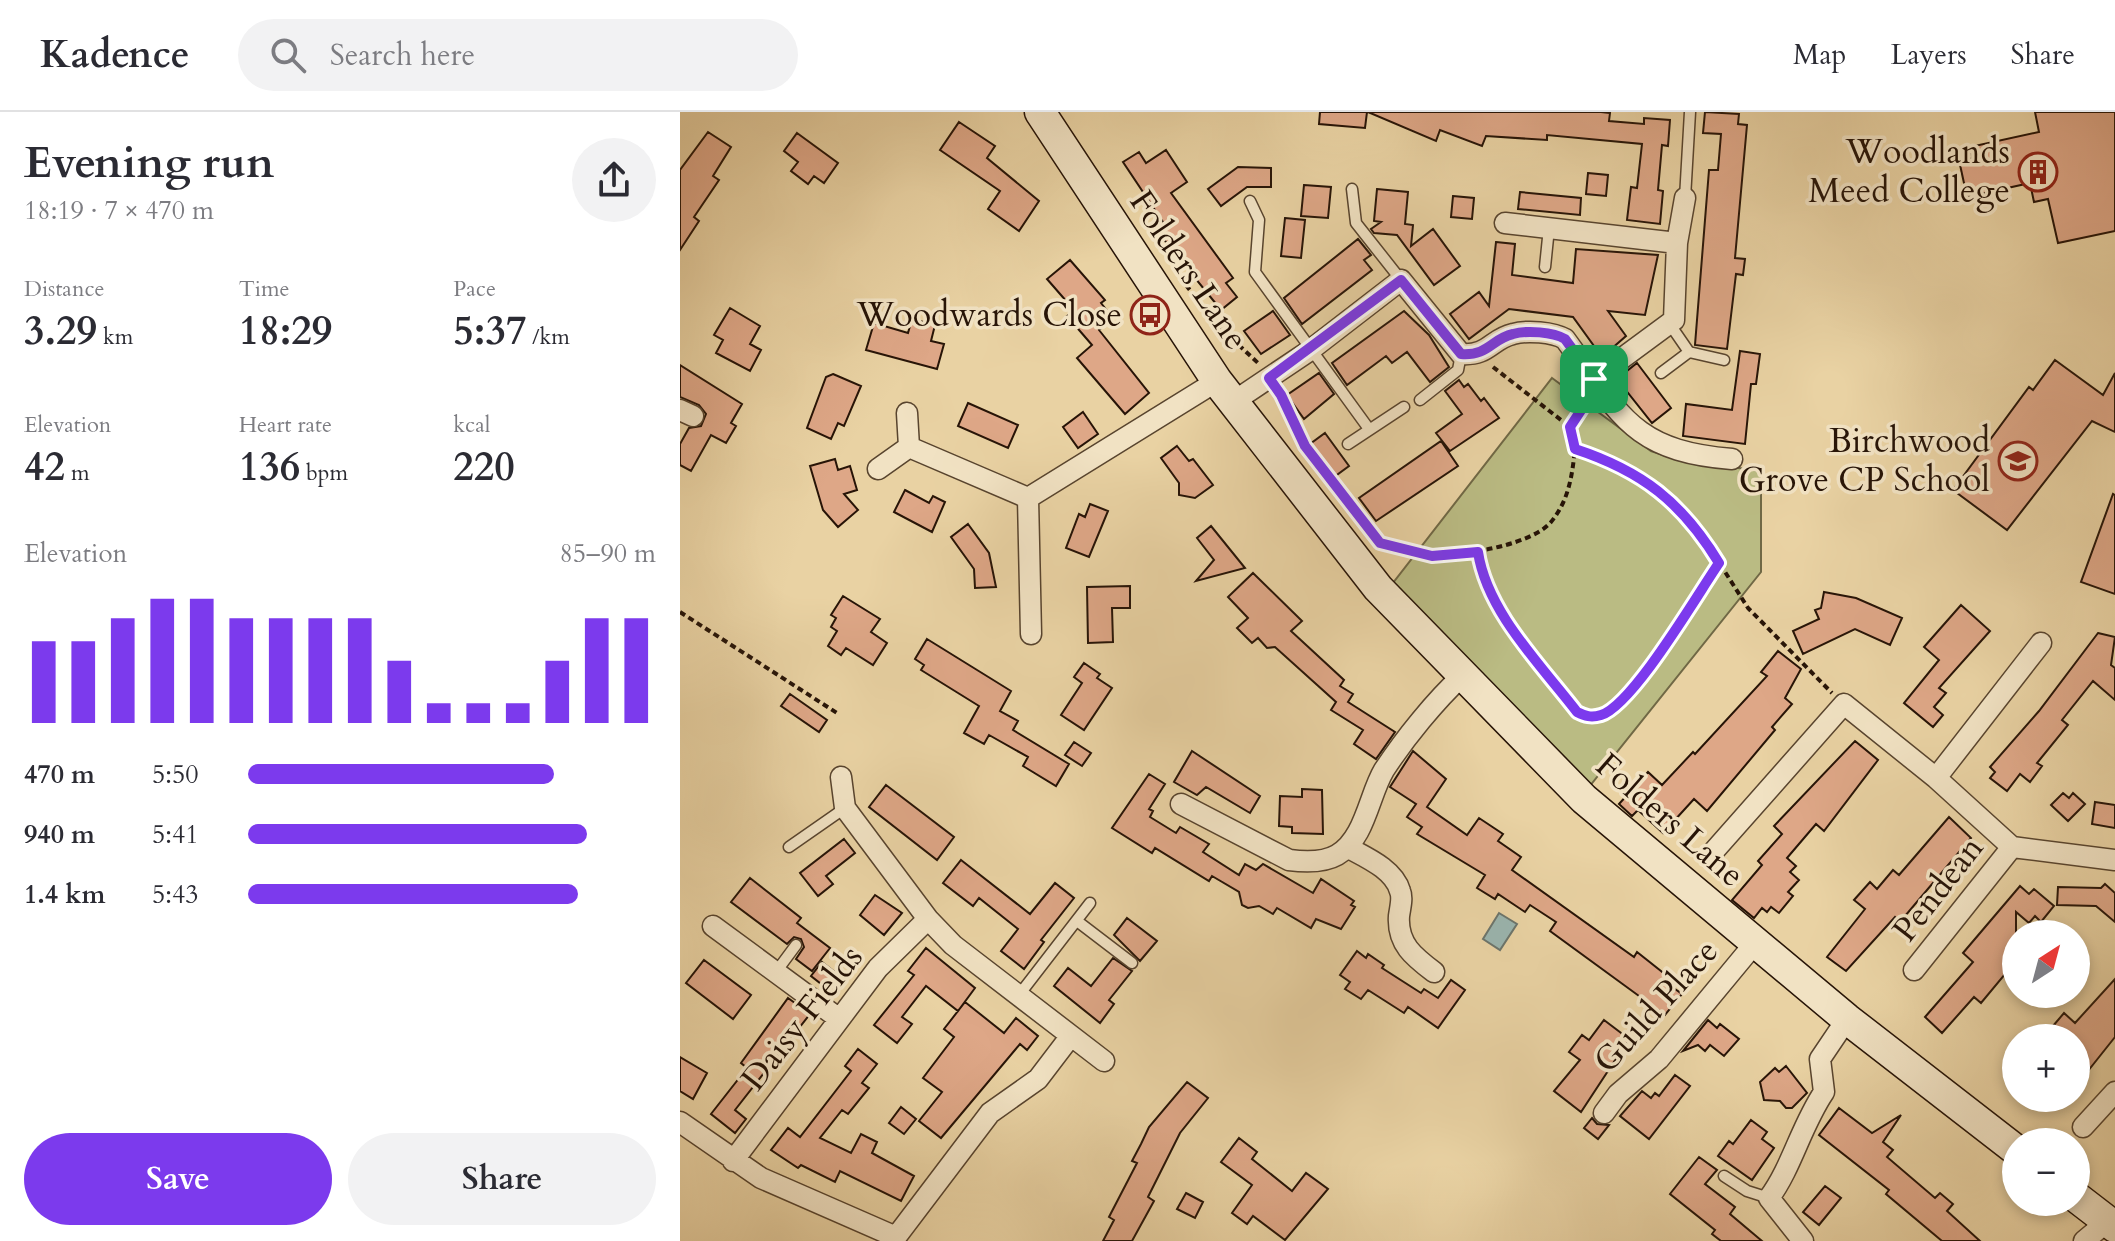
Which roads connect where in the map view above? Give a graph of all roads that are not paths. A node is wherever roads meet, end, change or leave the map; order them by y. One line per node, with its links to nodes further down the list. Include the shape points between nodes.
1 (1040, 112): 18 (main road, Folders Lane)
2 (1690, 112): 4 (lane)
3 (1352, 189): 10 (lane, via 1356,223)
4 (1685, 198): 8 (street)
5 (1250, 201): 12 (lane, via 1259,220 1255,272)
6 (1505, 223): 7 (street)
7 (1549, 228): 8 (street); 9 (lane)
8 (1677, 243): 11 (street, via 1674,320)
9 (1545, 267)
10 (1401, 280): 12 (street); 14 (street)
11 (1669, 323): 13 (lane); 17 (street)
12 (1309, 351): 18 (street, via 1269,378); 22 (lane)
13 (1689, 352): 15 (lane); 16 (lane)
14 (1469, 355): 17 (street, via 1512,334 1556,334); 19 (lane)
15 (1724, 360)
16 (1661, 373)
17 (1597, 383): 25 (street, via 1622,417 1667,449)
18 (1225, 391): 27 (street); 30 (main road, Folders Lane, via 1378,588)
19 (1420, 400)
20 (1404, 407): 22 (lane)
21 (907, 413): 24 (street)
22 (1369, 429): 23 (lane)
23 (1348, 444)
24 (909, 447): 26 (street); 27 (street)
25 (1732, 459)
26 (878, 469)
27 (1028, 498): 28 (street)
28 (1031, 634)
29 (2041, 643): 32 (street)
30 (1463, 675): 36 (street, via 1383,771); 44 (main road, Folders Lane, via 1584,799)
31 (841, 777): 34 (street)
32 (1936, 778): 37 (street); 38 (street, via 1844,704)
33 (1181, 804): 36 (street, via 1289,860 1308,863 1336,856)
34 (845, 808): 35 (lane); 41 (street)
35 (789, 847)
36 (1347, 847): 49 (street, via 1395,881 1400,890 1399,935 1412,955)
37 (2012, 847): 39 (street); 47 (street, Pendean)
38 (1714, 851)
39 (2115, 860)
40 (1090, 903): 42 (lane)
41 (928, 919): 50 (street); 51 (street, Daisy Fields, via 878,968)
42 (1077, 921): 46 (lane); 50 (lane)
43 (713, 926): 48 (street)
44 (1755, 943): 52 (main road, Folders Lane); 56 (street, Guild Place, via 1659,1059)
45 (796, 945): 48 (lane)
46 (1132, 963)
47 (1914, 970)
48 (776, 972): 51 (street)
49 (1434, 972)
50 (1019, 995): 53 (street)
51 (838, 1018): 60 (street, Daisy Fields)
52 (1847, 1019): 59 (main road, Folders Lane); 62 (street, via 1820,1059 1824,1092)
53 (1070, 1037): 54 (street); 65 (street, via 1038,1079 990,1113)
54 (1104, 1061)
55 (2115, 1092): 58 (street)
56 (1604, 1113)
57 (680, 1122): 60 (street)
58 (2083, 1127)
59 (2002, 1139)
60 (733, 1161): 65 (street)
61 (1724, 1176): 62 (lane)
62 (1769, 1198): 66 (street)
63 (2090, 1208): 64 (main road)
64 (2111, 1224): 67 (street)
65 (896, 1239)
66 (1803, 1241)
67 (2084, 1241)

